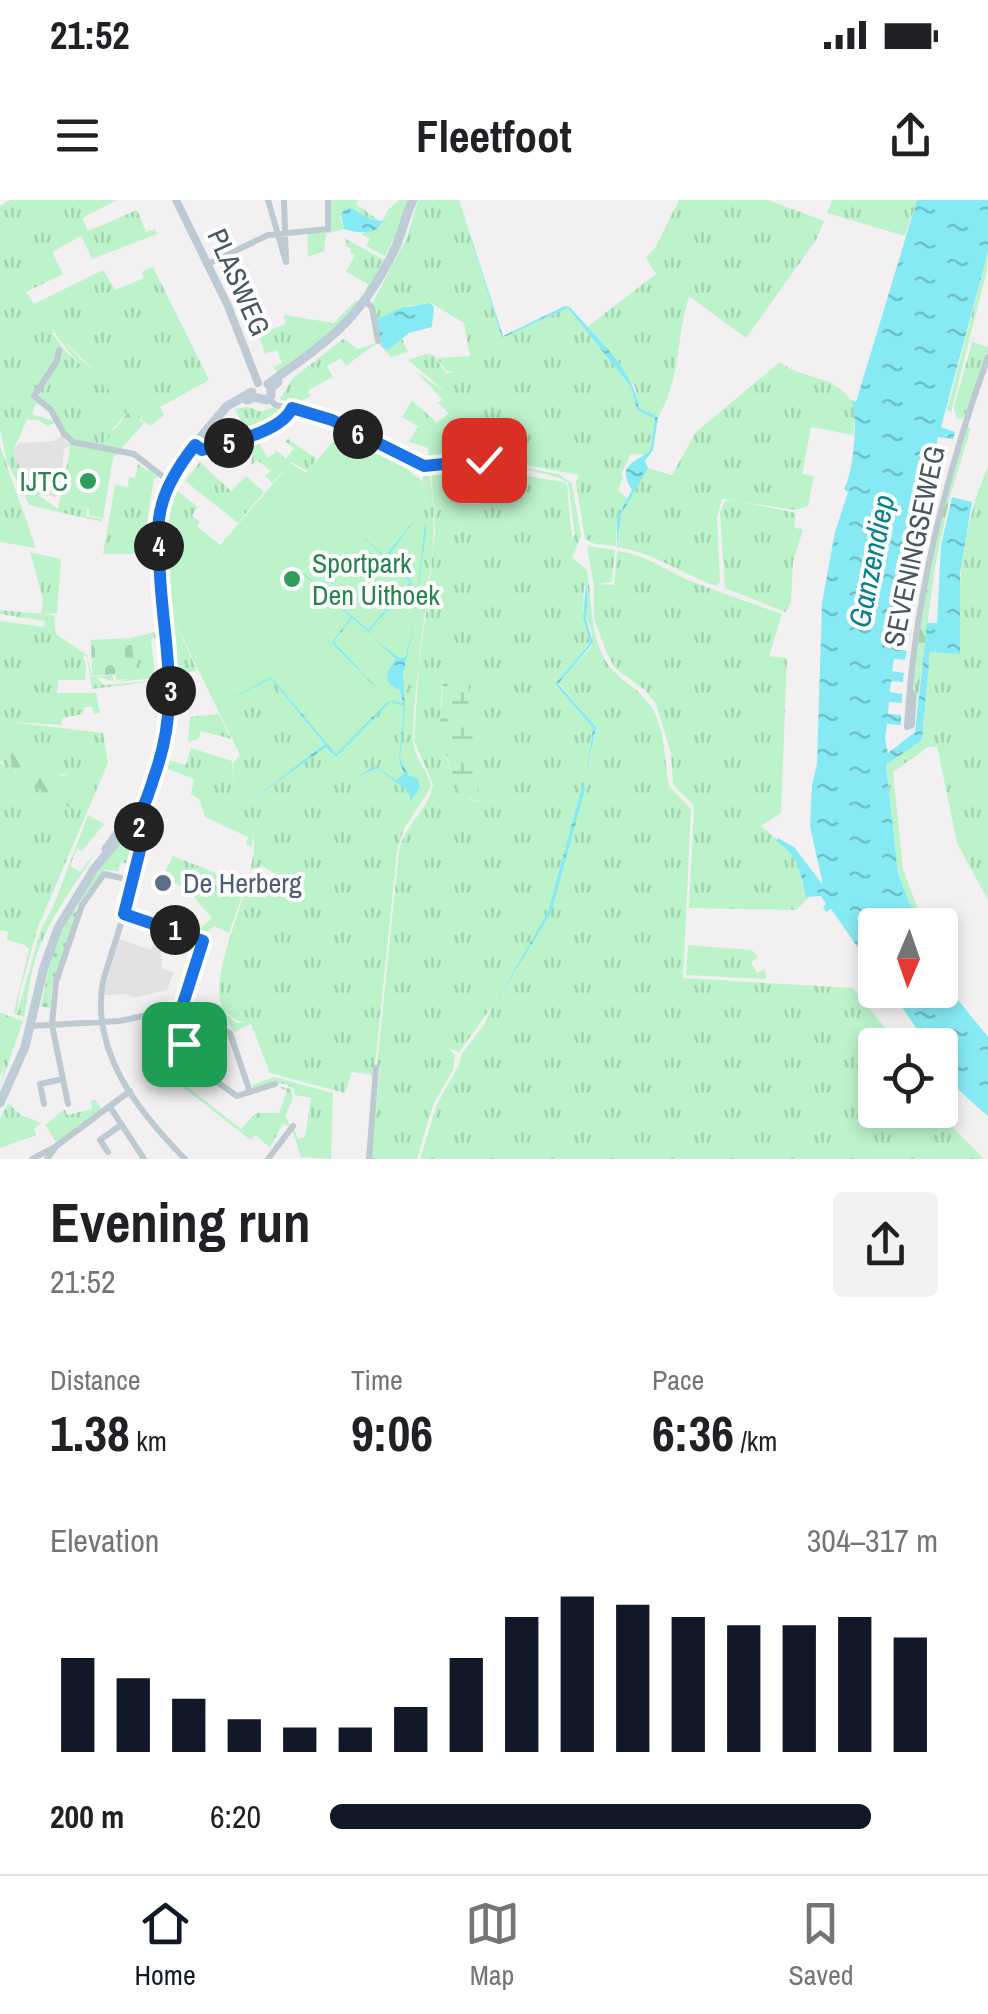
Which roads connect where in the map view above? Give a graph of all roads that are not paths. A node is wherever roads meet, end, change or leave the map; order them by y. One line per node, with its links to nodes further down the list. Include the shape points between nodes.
1 (176, 200): 7 (street, PLASWEG)
2 (268, 200): 6 (street)
3 (284, 200): 6 (street)
4 (328, 200): 6 (street, via 328,229)
5 (410, 203): 8 (main road, via 398,242)
6 (281, 232): 7 (street)
7 (208, 264): 12 (street, PLASWEG)
8 (365, 300): 9 (street); 12 (main road, via 335,336)
9 (378, 341)
10 (58, 350): 16 (street, via 58,361 34,396 64,434 78,444 136,455)
11 (988, 357): 17 (street, SEVENINGSEWEG, via 938,518)
12 (263, 391): 13 (street); 14 (main road, via 224,411)
13 (288, 408): 14 (street, via 284,420 246,438 202,450); 15 (street, via 332,420 424,466)
14 (195, 445): 16 (main road)
15 (514, 464)
16 (169, 482): 18 (main road, via 160,510 160,582 172,693 148,799)
17 (909, 688): 17 (street, SEVENINGSEWEG, via 906,726 910,728 913,695)
18 (131, 821): 19 (street, via 144,833); 26 (main road, via 55,934)
19 (134, 881): 20 (street); 25 (street, via 104,874 82,905 56,982)
20 (124, 914): 21 (street); 24 (street, via 102,981)
21 (168, 928): 22 (street); 22 (street, via 174,910)
22 (198, 938): 23 (street, via 203,941 182,1007)
23 (171, 1011): 24 (street); 27 (street)
24 (100, 1020): 25 (street); 31 (street, via 107,1052)
25 (52, 1025): 26 (street); 29 (street)
26 (31, 1026): 33 (main road)
27 (184, 1044): 32 (street, via 191,1064 237,1096); 32 (street, via 228,1031)
28 (376, 1068): 46 (street)
29 (62, 1079): 34 (street, via 40,1084); 35 (street)
30 (275, 1084): 32 (street)
31 (130, 1091): 36 (street); 44 (street)
32 (250, 1092)
33 (0, 1103)
34 (44, 1104)
35 (68, 1104)
36 (110, 1107): 37 (street); 39 (street)
37 (121, 1125): 40 (street, via 100,1140); 43 (street)
38 (293, 1126): 45 (street)
39 (55, 1147): 41 (street); 42 (street)
40 (108, 1152)
41 (32, 1159)
42 (46, 1159)
43 (144, 1159)
44 (185, 1159)
45 (268, 1159)
46 (369, 1159)

